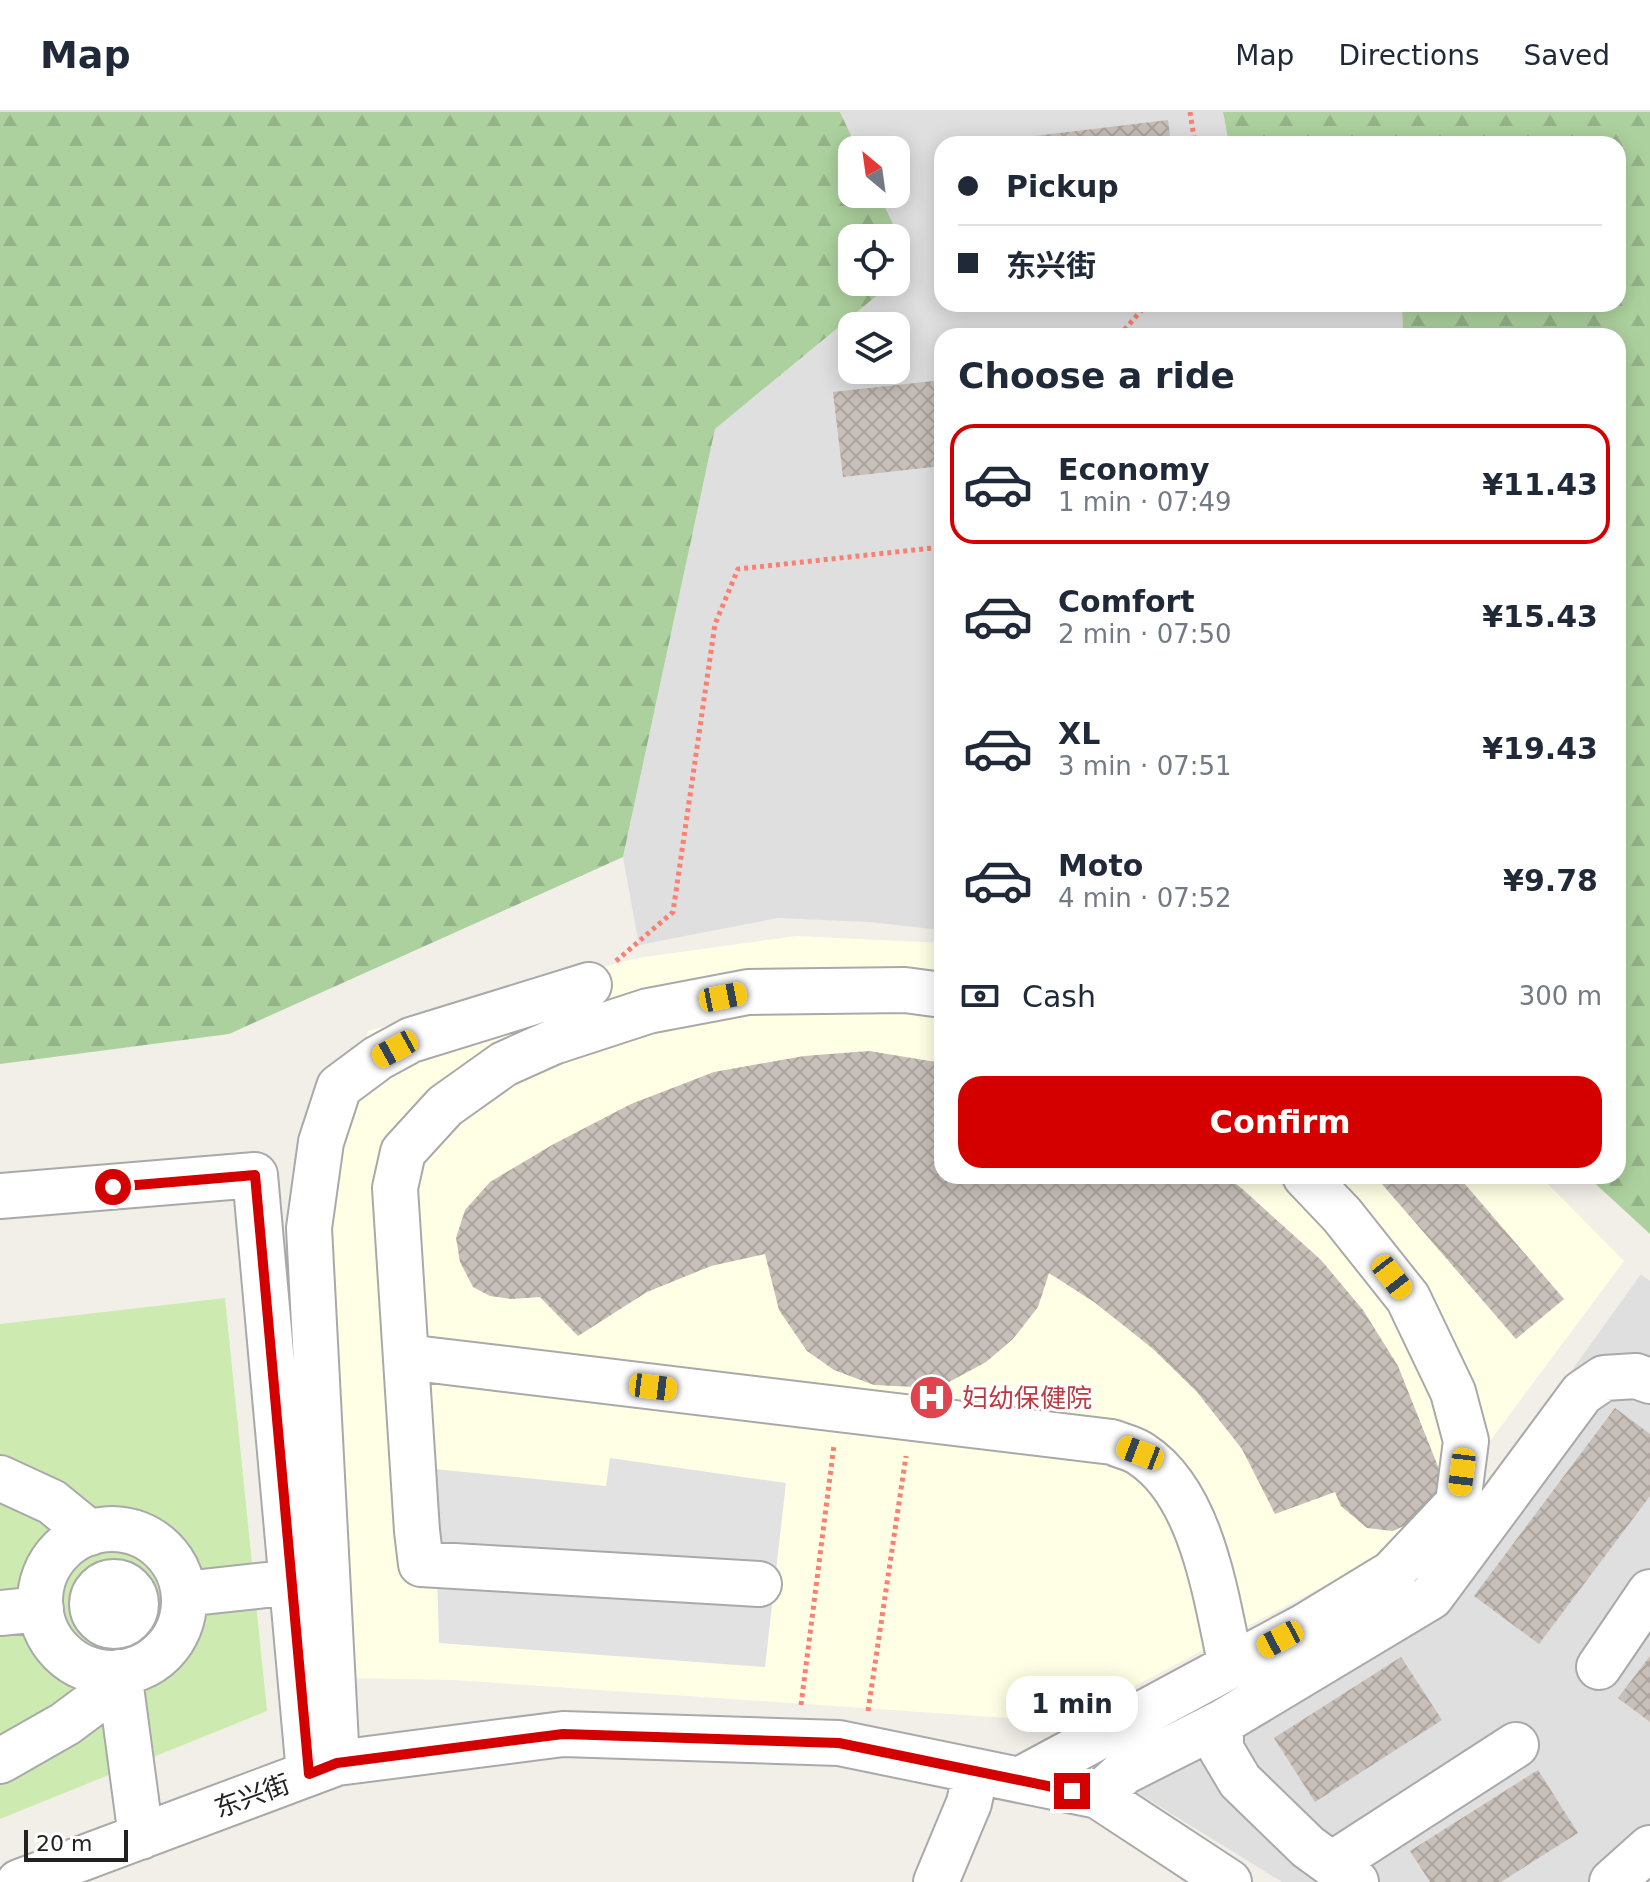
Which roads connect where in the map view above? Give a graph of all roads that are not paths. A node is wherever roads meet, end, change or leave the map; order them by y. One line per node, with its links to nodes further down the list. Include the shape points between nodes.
1 (589, 985): 20 (street, via 411,1040 339,1087 321,1142 309,1228)
2 (934, 994): 5 (street, via 748,992 648,1011 504,1064 445,1106 403,1152 395,1188)
3 (1313, 1184): 14 (street, via 1408,1298 1453,1392 1466,1441 1458,1503 1392,1573)
4 (0, 1196): 9 (street, via 255,1175)
5 (406, 1357): 10 (street, via 421,1564); 14 (street, via 1112,1442 1140,1453 1163,1473 1187,1508 1203,1543)
6 (1650, 1381): 17 (street, via 1636,1376 1604,1378 1582,1393 1431,1597)
7 (0, 1478): 8 (street, via 52,1502)
8 (90, 1533): 12 (street, via 115,1529 152,1540 178,1571); 13 (street, via 61,1550)
9 (293, 1582): 12 (street); 20 (street)
10 (759, 1584)
11 (1650, 1592): 15 (street)
12 (184, 1594): 16 (street, via 178,1631 166,1649 150,1662)
13 (20, 1611): 16 (street, via 44,1626 69,1659 88,1669)
14 (1231, 1666): 22 (street)
15 (1599, 1667)
16 (119, 1672): 19 (street, via 96,1701); 24 (street)
17 (1221, 1723): 23 (street, via 1124,1772); 26 (street, via 1221,1749 1240,1781 1308,1847)
18 (1516, 1745): 26 (street)
19 (0, 1761)
20 (323, 1769): 21 (street, 东兴街, via 563,1734 839,1743); 24 (street, 东兴街)
21 (976, 1771): 22 (street, 东兴街); 28 (street, via 969,1803)
22 (1019, 1780): 23 (street, 东兴街)
23 (1098, 1796): 29 (street, 东兴街)
24 (141, 1837): 27 (street, 东兴街)
25 (1650, 1848): 30 (street)
26 (1344, 1873)
27 (19, 1882)
28 (936, 1882)
29 (1229, 1882)
30 (1612, 1882)

